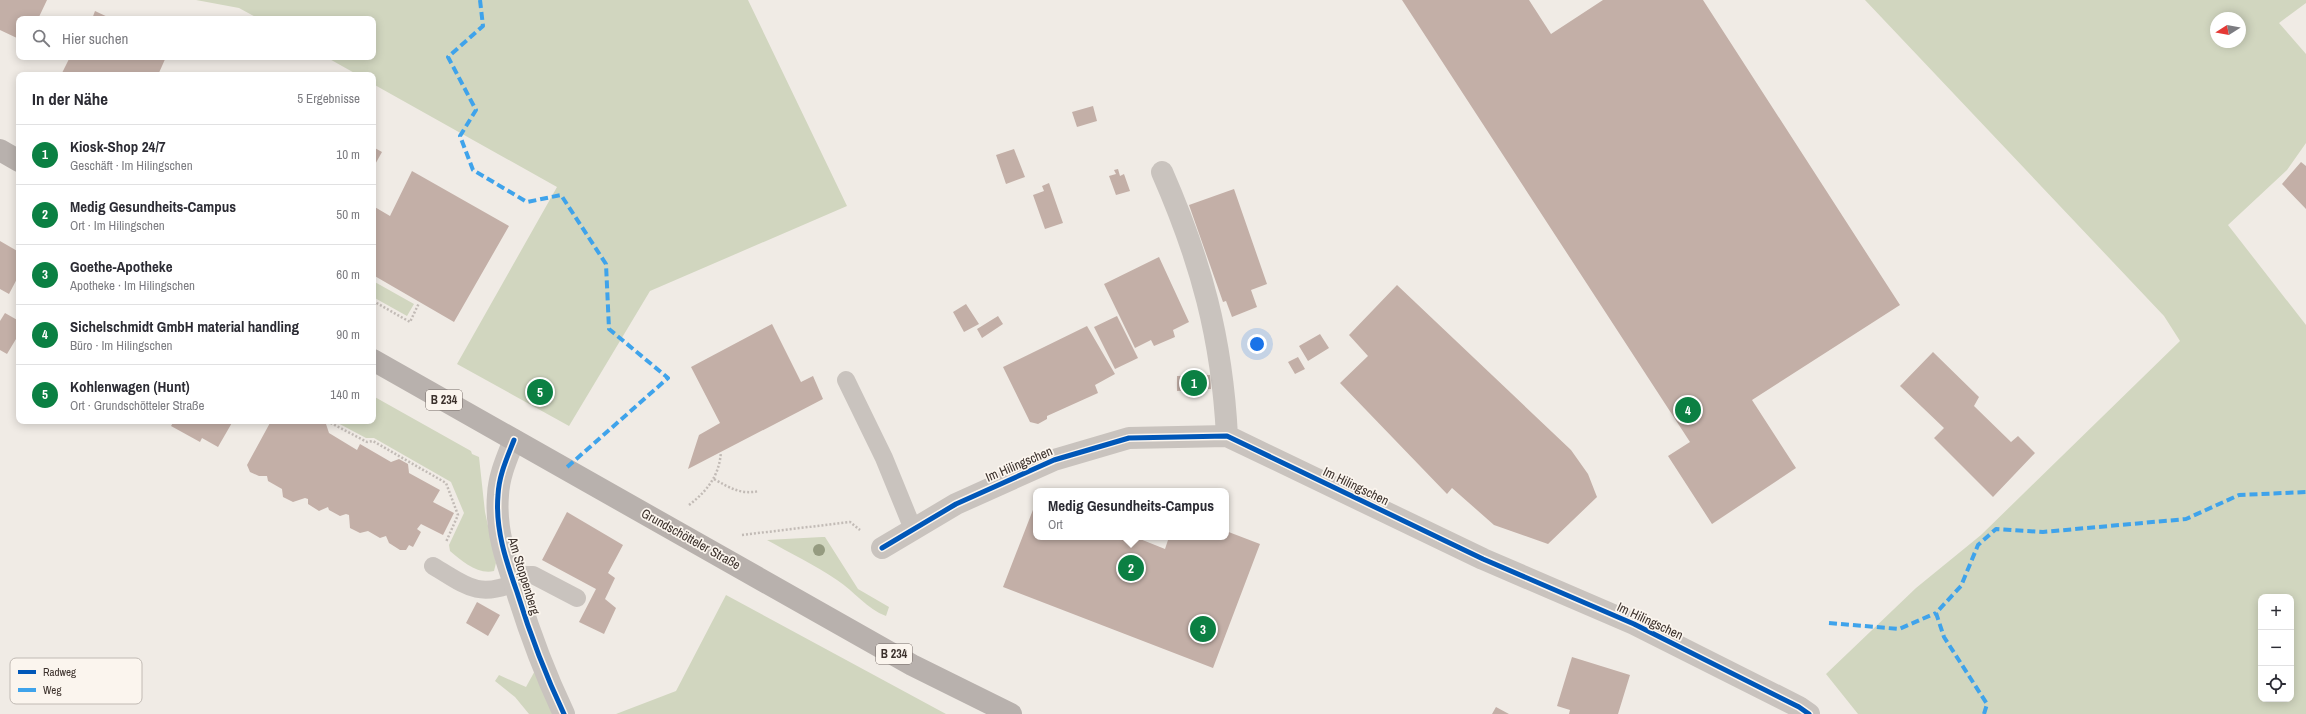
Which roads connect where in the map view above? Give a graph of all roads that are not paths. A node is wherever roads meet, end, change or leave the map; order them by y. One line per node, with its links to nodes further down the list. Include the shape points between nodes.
1 (0, 150): 2 (main road)
2 (16, 159)
3 (1162, 172): 6 (street, via 1205,285 1218,341)
4 (376, 362): 7 (main road, Grundschötteler Straße / B 234)
5 (846, 380): 8 (lane, via 884,458)
6 (1227, 436): 8 (street, Im Hilingschen, via 1129,438 1054,460 956,504); 15 (street, Im Hilingschen, via 1483,559 1634,624)
7 (514, 440): 11 (street, Am Stoppenberg, via 500,475 497,496 498,526); 14 (main road, Grundschötteler Straße / B 234, via 912,665)
8 (913, 529): 9 (street, Im Hilingschen)
9 (882, 548)
10 (434, 566): 11 (lane, via 478,590 497,590)
11 (512, 579): 12 (lane, via 532,575); 13 (street, Am Stoppenberg, via 544,671)
12 (577, 598)
13 (564, 714)
14 (1011, 714)
15 (1809, 714)

